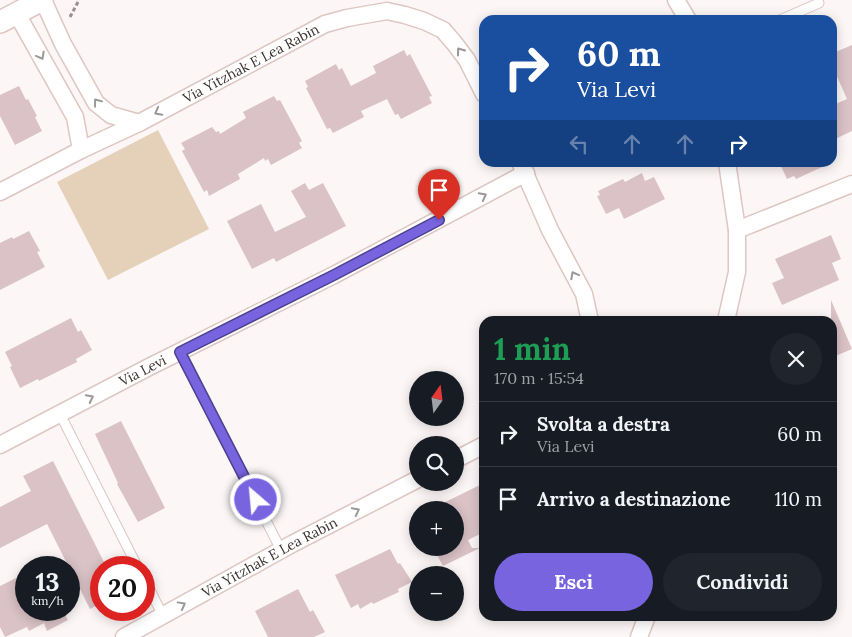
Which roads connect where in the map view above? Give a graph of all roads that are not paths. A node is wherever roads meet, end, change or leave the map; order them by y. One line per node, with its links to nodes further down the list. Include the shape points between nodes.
1 (42, 0): 6 (street); 8 (street, one-way to 1, via 112,115 96,103)
2 (676, 0): 4 (street)
3 (819, 3): 5 (lane)
4 (685, 15)
5 (791, 15)
6 (8, 18): 9 (street, one-way to 9, via 75,117)
7 (479, 84): 8 (street, Via Yitzhak E Lea Rabin, one-way to 8, via 467,60 443,30 405,15 370,13 325,24)
8 (139, 123): 9 (street, Via Yitzhak E Lea Rabin)
9 (81, 150): 13 (street, Via Yitzhak E Lea Rabin)
10 (728, 167): 14 (street)
11 (523, 168): 15 (street, one-way to 11, via 584,294 550,230); 17 (street, Via Levi, one-way to 11, via 334,275)
12 (852, 184): 14 (street)
13 (0, 192)
14 (737, 230): 16 (street, via 737,272)
15 (589, 316)
16 (727, 316)
17 (180, 352): 18 (street, Via Levi, one-way to 17); 23 (lane)
18 (60, 414): 19 (street, Via Levi); 24 (lane)
19 (0, 445)
20 (479, 448): 21 (street)
21 (464, 455)
22 (409, 484): 23 (street, Via Yitzhak E Lea Rabin, one-way to 22)
23 (281, 550): 26 (street, Via Yitzhak E Lea Rabin, one-way to 23)
24 (132, 556)
25 (645, 621): 28 (street)
26 (152, 625): 27 (street, Via Yitzhak E Lea Rabin)
27 (124, 637)
28 (639, 637)

